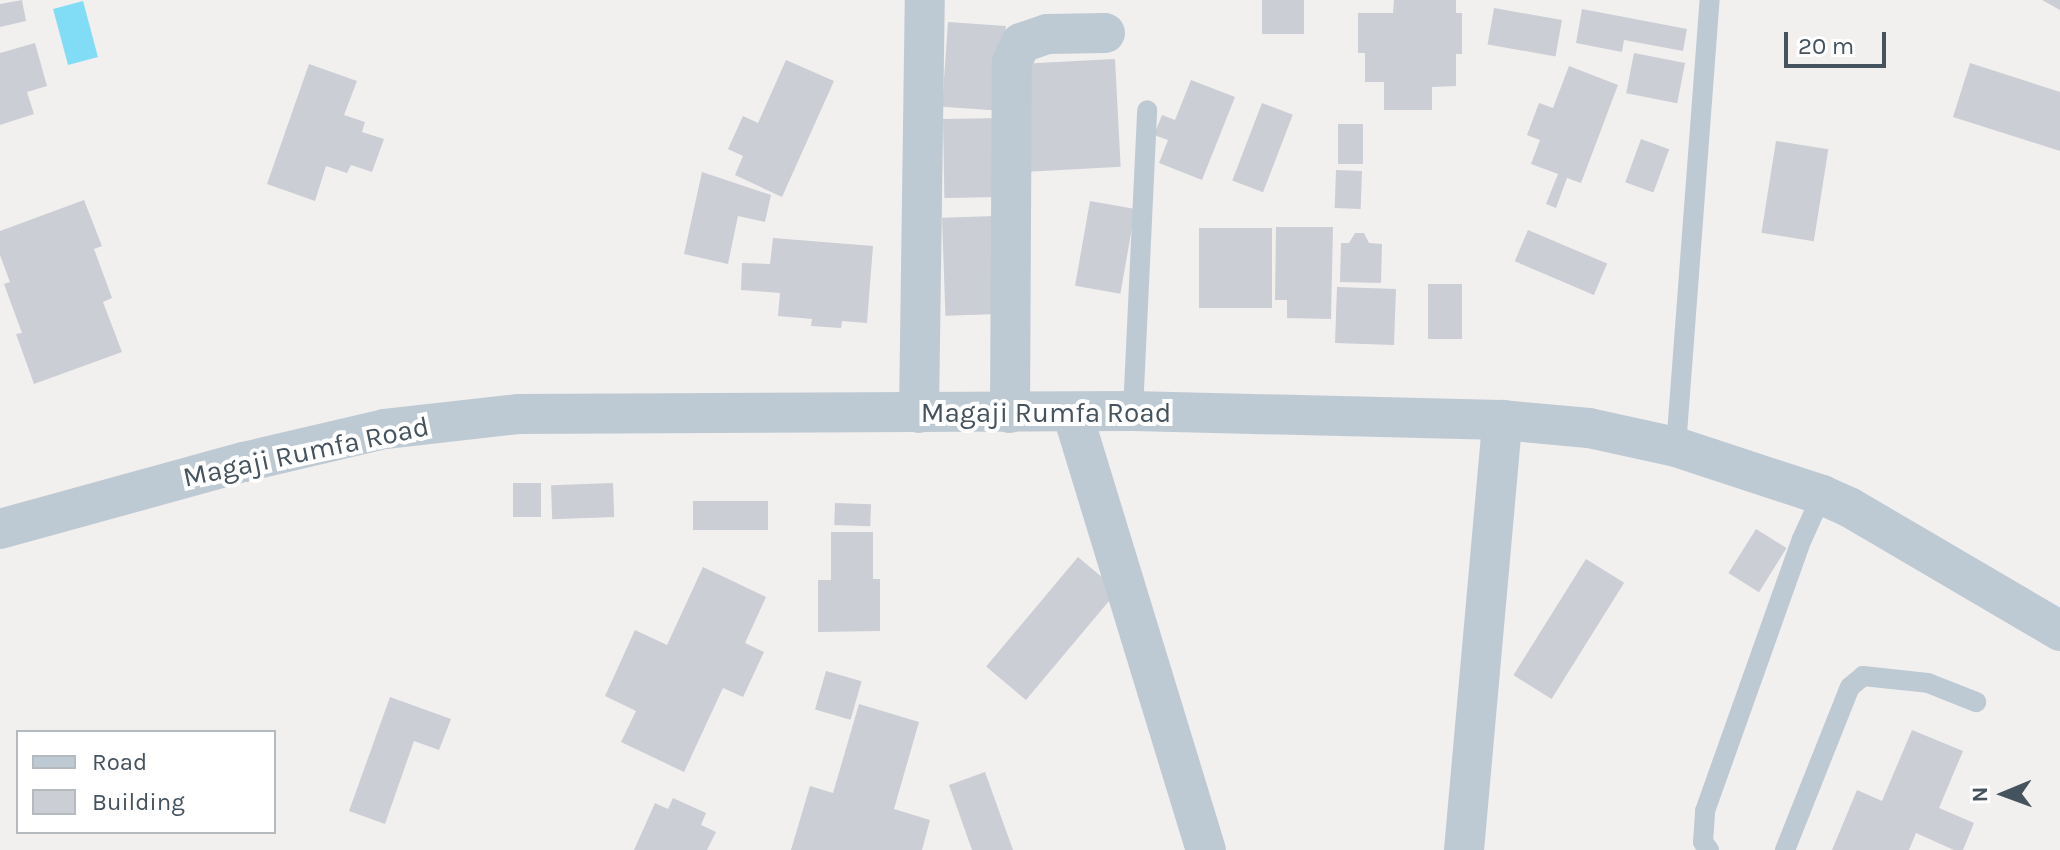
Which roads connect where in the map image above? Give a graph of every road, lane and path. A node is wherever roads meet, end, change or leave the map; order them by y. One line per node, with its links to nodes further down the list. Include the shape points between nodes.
1 (925, 0): 8 (street)
2 (1710, 0): 11 (lane)
3 (1048, 17): 4 (street); 9 (street, via 1021,43 1012,62)
4 (1105, 33)
5 (1147, 110): 6 (lane)
6 (1133, 411): 7 (street, Magaji Rumfa Road); 10 (street, Magaji Rumfa Road)
7 (1072, 412): 9 (street, Magaji Rumfa Road); 16 (street)
8 (919, 413): 9 (street, Magaji Rumfa Road); 13 (street, Magaji Rumfa Road, via 518,414 385,429)
9 (1010, 413)
10 (1502, 420): 11 (street, Magaji Rumfa Road, via 1589,428); 17 (street)
11 (1676, 447): 12 (street, Magaji Rumfa Road)
12 (1822, 495): 14 (street, Magaji Rumfa Road); 18 (lane, via 1705,811 1703,842)
13 (0, 529)
14 (2060, 631)
15 (1976, 702): 19 (lane, via 1928,683 1863,676 1850,687)
16 (1206, 850)
17 (1464, 850)
18 (1709, 850)
19 (1785, 850)

